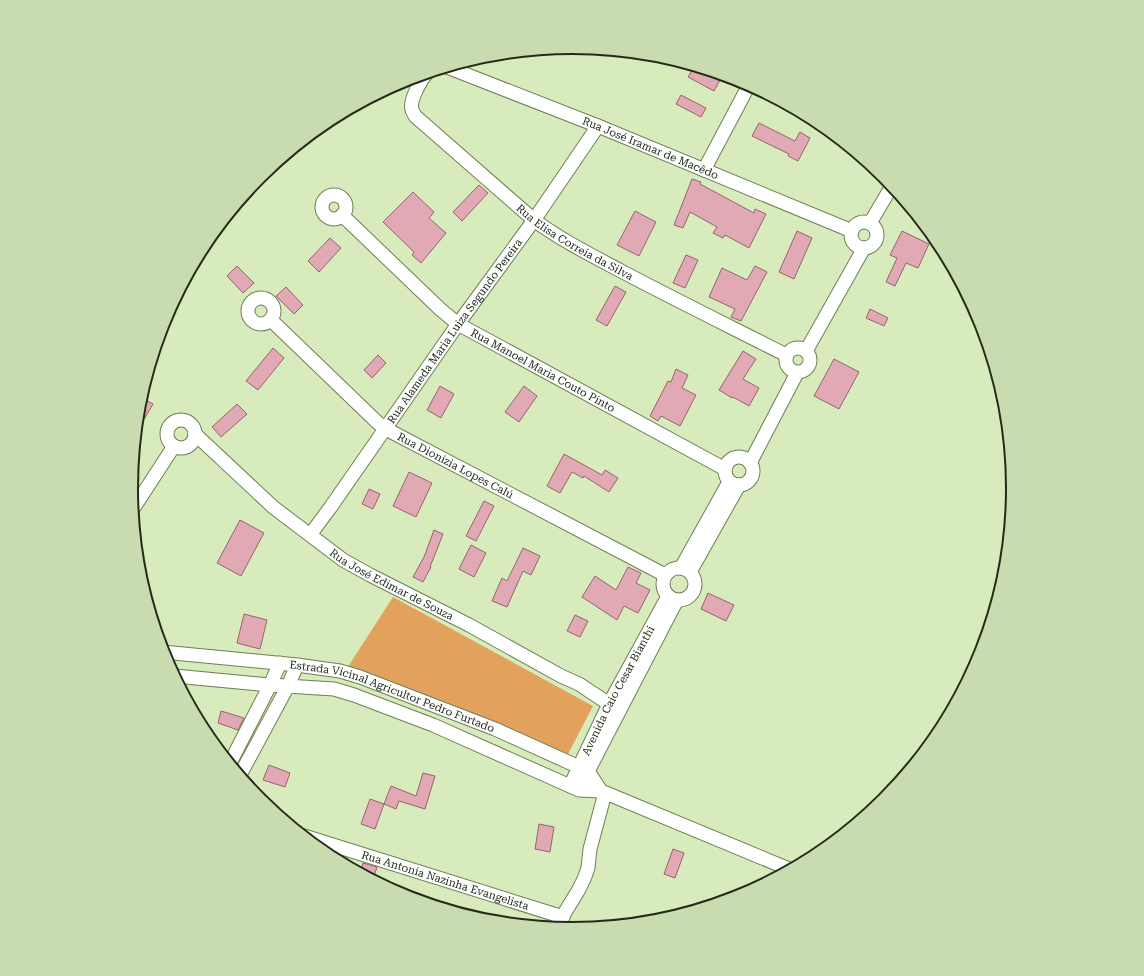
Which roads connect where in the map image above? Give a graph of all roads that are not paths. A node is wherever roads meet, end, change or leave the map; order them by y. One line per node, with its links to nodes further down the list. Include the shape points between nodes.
1 (455, 70): 4 (street, Rua José Iramar de Macêdo)
2 (423, 81): 8 (street, Rua Elisa Correia da Silva, via 412,104 415,116)
3 (746, 91): 5 (street)
4 (598, 126): 5 (street, Rua José Iramar de Macêdo); 8 (street, Rua Alameda Maria Luiza Segundo Pereira)
5 (704, 170): 10 (street, Rua José Iramar de Macêdo)
6 (889, 192): 9 (street)
7 (342, 215): 13 (street, Rua Manoel Maria Couto Pinto)
8 (534, 220): 13 (street, Rua Alameda Maria Luiza Segundo Pereira); 15 (street, Rua Elisa Correia da Silva, via 550,232 616,268)
9 (870, 223): 10 (street, via 861,222); 11 (street, via 877,237 870,247)
10 (852, 231): 11 (street, via 852,240)
11 (860, 246): 14 (street)
12 (271, 320): 17 (street, Rua Dionizia Lopes Calú)
13 (458, 324): 17 (street, Rua Alameda Maria Luiza Segundo Pereira); 21 (street, Rua Manoel Maria Couto Pinto)
14 (802, 350): 15 (street, via 790,350); 16 (street, via 810,358 809,366 803,372)
15 (786, 355): 16 (street, via 786,365)
16 (793, 371): 20 (street)
17 (386, 429): 24 (street, Rua Alameda Maria Luiza Segundo Pereira); 26 (street, Rua Dionizia Lopes Calú)
18 (195, 434): 19 (street, via 188,446); 19 (street, Rua José Edimar de Souza, via 188,422 179,419 175,421 168,427 166,436); 24 (street, Rua José Edimar de Souza, via 273,507)
19 (174, 446): 23 (street)
20 (747, 461): 21 (street, via 740,457 732,459); 22 (street, via 752,467 752,476 747,482)
21 (725, 469): 22 (street, via 726,478)
22 (734, 484): 25 (street)
23 (138, 501)
24 (310, 535): 34 (street, Rua José Edimar de Souza, via 343,560 579,684)
25 (685, 570): 26 (street, via 672,570); 27 (street, via 693,576 694,591 687,598)
26 (665, 575): 27 (street, via 663,588)
27 (673, 598): 34 (street, Avenida Caio Cesar Bianthi); 36 (street, Avenida Caio Cesar Bianthi)
28 (171, 653): 29 (street, Estrada Vicinal Agricultor Pedro Furtado)
29 (280, 663): 30 (street, Estrada Vicinal Agricultor Pedro Furtado); 32 (street)
30 (297, 665): 33 (street); 36 (street, Estrada Vicinal Agricultor Pedro Furtado, via 340,671 360,677 495,729)
31 (181, 677): 32 (street, Estrada Vicinal Agricultor Pedro Furtado)
32 (270, 685): 33 (street, Estrada Vicinal Agricultor Pedro Furtado); 35 (street)
33 (288, 686): 37 (street); 38 (street, Estrada Vicinal Agricultor Pedro Furtado, via 334,689 354,694 433,725)
34 (609, 704): 36 (street, Avenida Caio Cesar Bianthi)
35 (233, 758)
36 (584, 769): 38 (street, Avenida Caio Cesar Bianthi); 39 (street)
37 (243, 770)
38 (575, 788): 39 (street, Estrada Vicinal Agricultor Pedro Furtado)
39 (603, 792): 41 (street, Estrada Vicinal Agricultor Pedro Furtado); 43 (street, via 588,868 578,891)
40 (321, 842): 42 (street, Rua Antonia Nazinha Evangelista)
41 (783, 867)
42 (557, 921)
43 (559, 922)

